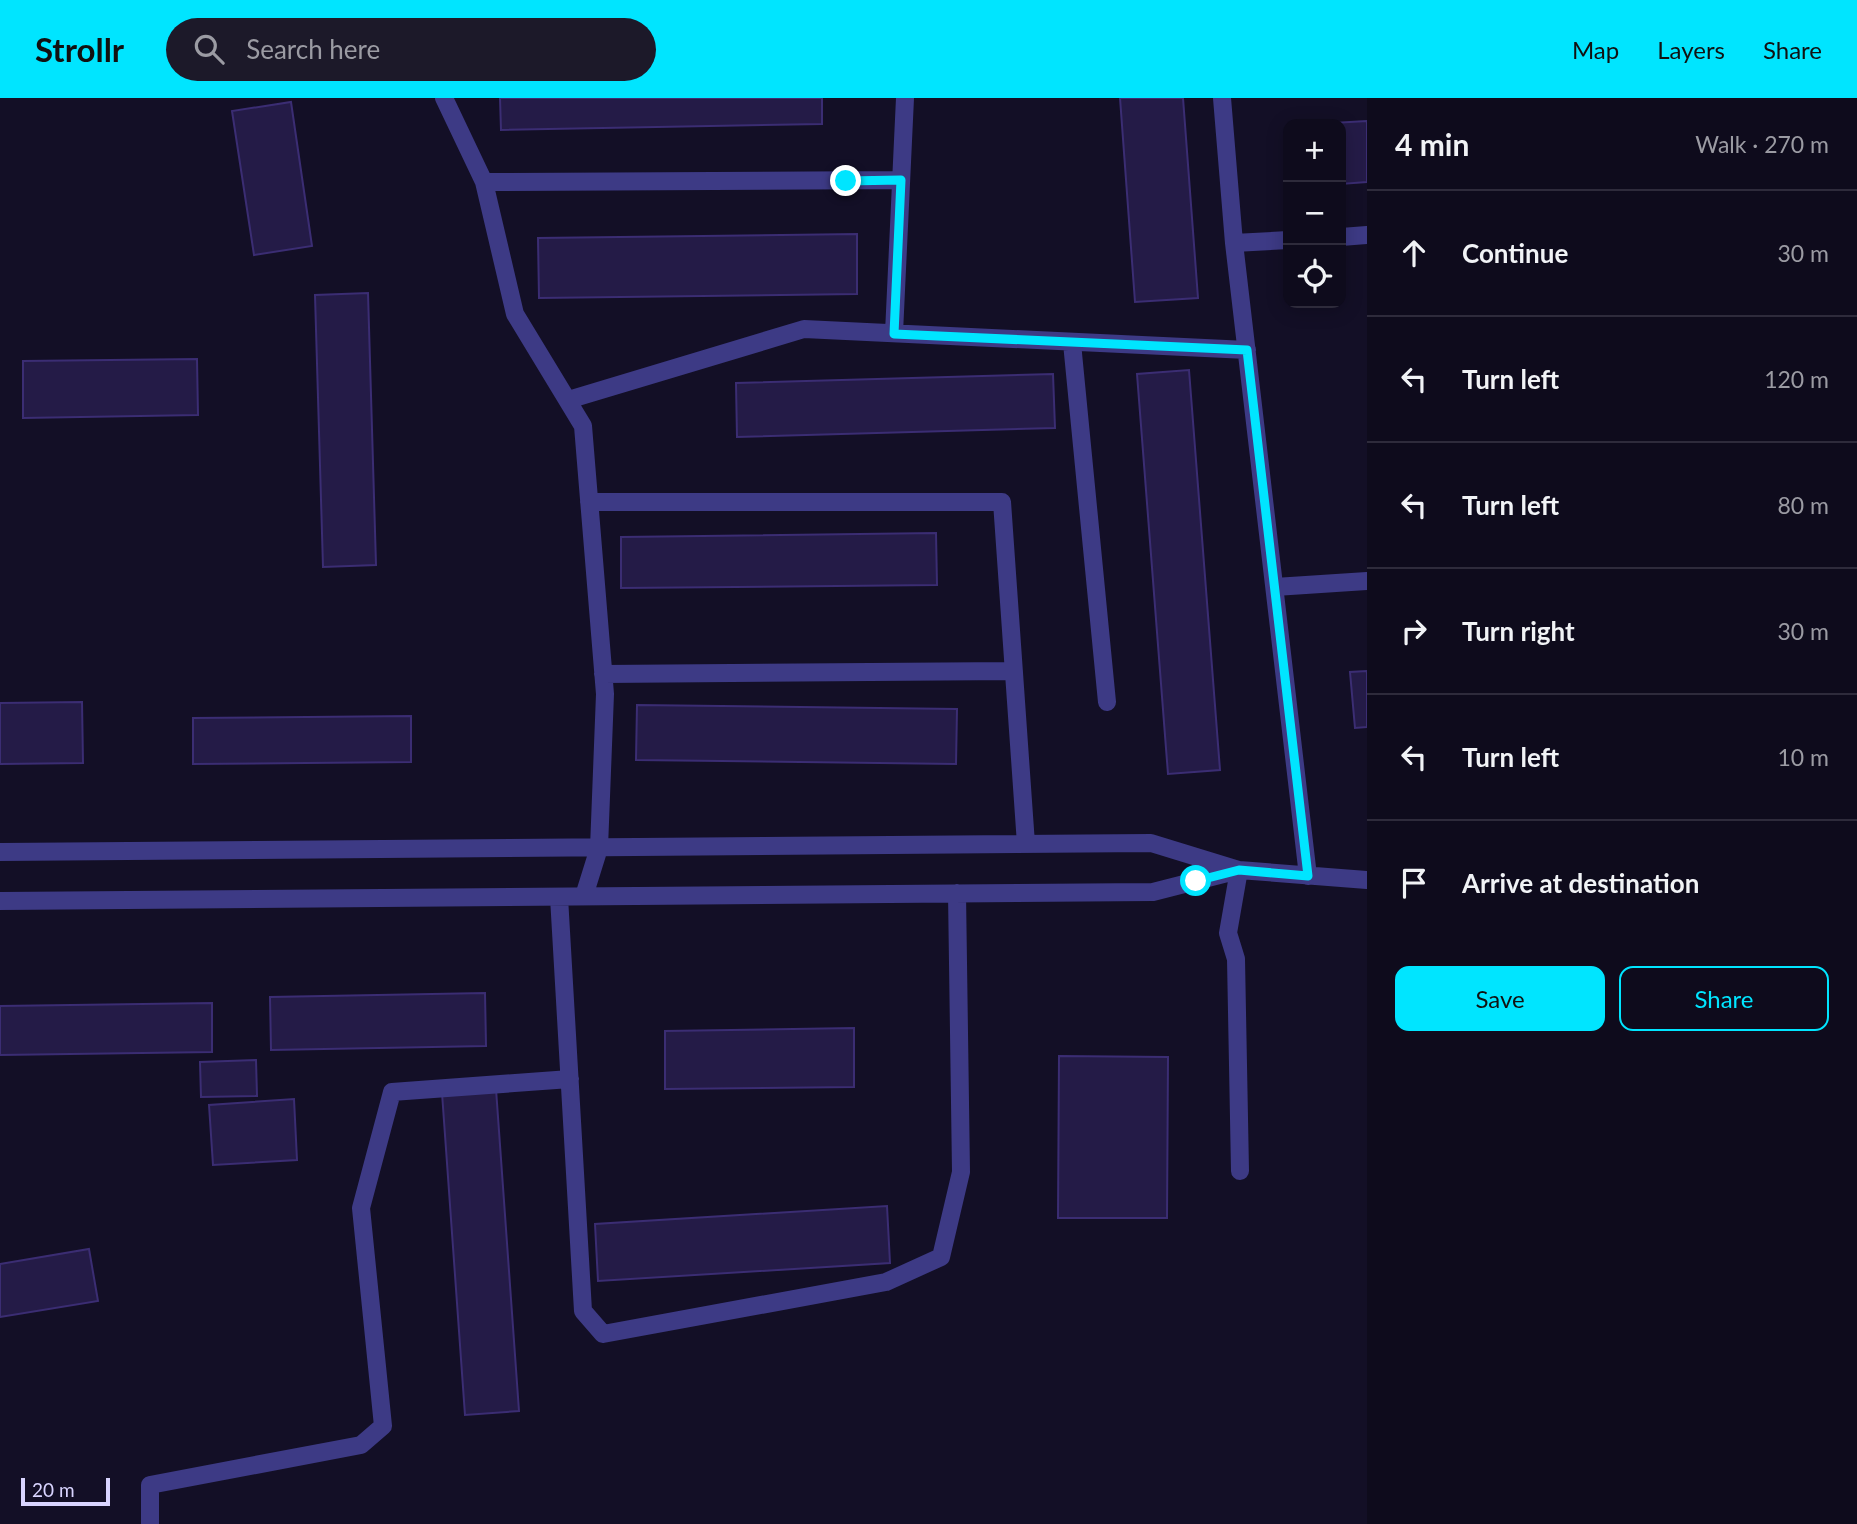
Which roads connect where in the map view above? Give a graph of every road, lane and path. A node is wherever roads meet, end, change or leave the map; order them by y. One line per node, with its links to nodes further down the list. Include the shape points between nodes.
1 (444, 98): 5 (street)
2 (905, 98): 4 (street)
3 (1222, 98): 9 (street)
4 (901, 180): 5 (street); 10 (street)
5 (484, 182): 13 (street, via 515,314)
6 (1367, 235): 7 (street)
7 (1346, 237)
8 (1283, 240): 9 (street)
9 (1234, 243): 12 (street)
10 (894, 334): 11 (street); 13 (street, via 804,329)
11 (1072, 342): 12 (street); 19 (street)
12 (1247, 350): 16 (street)
13 (568, 400): 14 (street, via 583,426)
14 (589, 502): 17 (street, via 1002,502); 18 (street)
15 (1367, 581): 16 (street)
16 (1275, 587): 24 (street)
17 (1014, 671): 18 (street); 20 (street)
18 (603, 674): 21 (street)
19 (1107, 702)
20 (1026, 844): 21 (street); 23 (street, via 1151,843)
21 (599, 849): 22 (street); 28 (street)
22 (0, 852)
23 (1239, 870): 24 (street); 26 (street, via 1153,892); 31 (street, via 1228,933 1236,959)
24 (1308, 876): 25 (street)
25 (1367, 880)
26 (957, 893): 28 (street); 30 (street, via 961,1172 940,1257 886,1282 603,1334 583,1311)
27 (559, 897): 28 (street); 29 (street); 30 (street)
28 (584, 897)
29 (0, 901)
30 (570, 1079): 32 (street, via 392,1092 361,1208 383,1426 361,1445 150,1485)
31 (1240, 1171)
32 (150, 1524)

